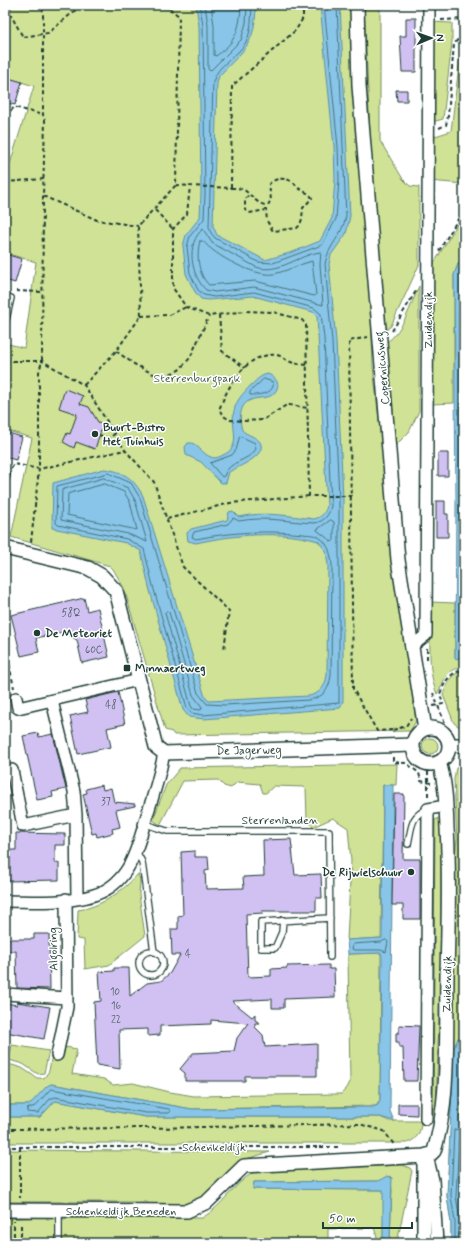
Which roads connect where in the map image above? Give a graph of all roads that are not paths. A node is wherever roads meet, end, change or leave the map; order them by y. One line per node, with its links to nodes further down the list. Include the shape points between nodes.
1 (357, 5): 8 (street, Copernicusweg, via 359,86 398,560)
2 (429, 5): 8 (street, Zuidendijk, via 426,635)
3 (5, 296): 4 (lane, via 11,298)
4 (5, 324)
5 (6, 475): 6 (lane)
6 (5, 482)
7 (5, 548): 9 (street, via 88,568 102,576 116,591)
8 (411, 647): 12 (street, Copernicusweg)
9 (139, 680): 11 (street); 16 (street, via 156,747)
10 (16, 698): 11 (street, via 18,708)
11 (52, 701): 21 (street, Algolring, via 74,791)
12 (425, 729): 13 (street, via 417,735); 14 (street, via 442,732)
13 (413, 745): 16 (street, De Jagerweg); 17 (street, via 417,758)
14 (448, 745): 15 (street); 17 (street, via 447,753)
15 (464, 745)
16 (164, 753): 22 (street)
17 (433, 763): 19 (street, Zuidendijk, via 444,778)
18 (5, 772): 21 (street, via 12,770 23,826)
19 (446, 806): 20 (street); 35 (street, Zuidendijk, via 448,865 444,1086 438,1138 434,1151)
20 (428, 809): 23 (lane, via 414,818); 34 (street, Zuidendijk)
21 (76, 815): 25 (street, Algolring)
22 (145, 824): 24 (street); 27 (lane, Sterrenlanden, via 167,831 329,831)
23 (408, 844)
24 (137, 853): 25 (street, via 124,875 110,887 94,895); 29 (lane, via 142,862)
25 (71, 899): 26 (street); 32 (street, Algolring)
26 (5, 901)
27 (330, 918): 28 (lane); 30 (lane, Sterrenlanden)
28 (283, 920): 28 (lane, via 282,932 275,948 261,948 261,922)
29 (154, 952): 29 (lane, via 144,953 139,961 141,970 148,975 157,974 162,967 161,957)
30 (330, 957)
31 (5, 994): 32 (street)
32 (67, 998): 33 (street, Algolring)
33 (57, 1055)
34 (426, 1119)
35 (426, 1156): 36 (street, Schenkeldijk); 40 (street); 41 (street, via 433,1180)
36 (244, 1166): 38 (street, Schenkeldijk Beneden, via 207,1202 187,1212)
37 (9, 1210): 38 (street, Schenkeldijk Beneden)
38 (59, 1211): 39 (lane)
39 (59, 1243)
40 (424, 1243)
41 (437, 1243)

